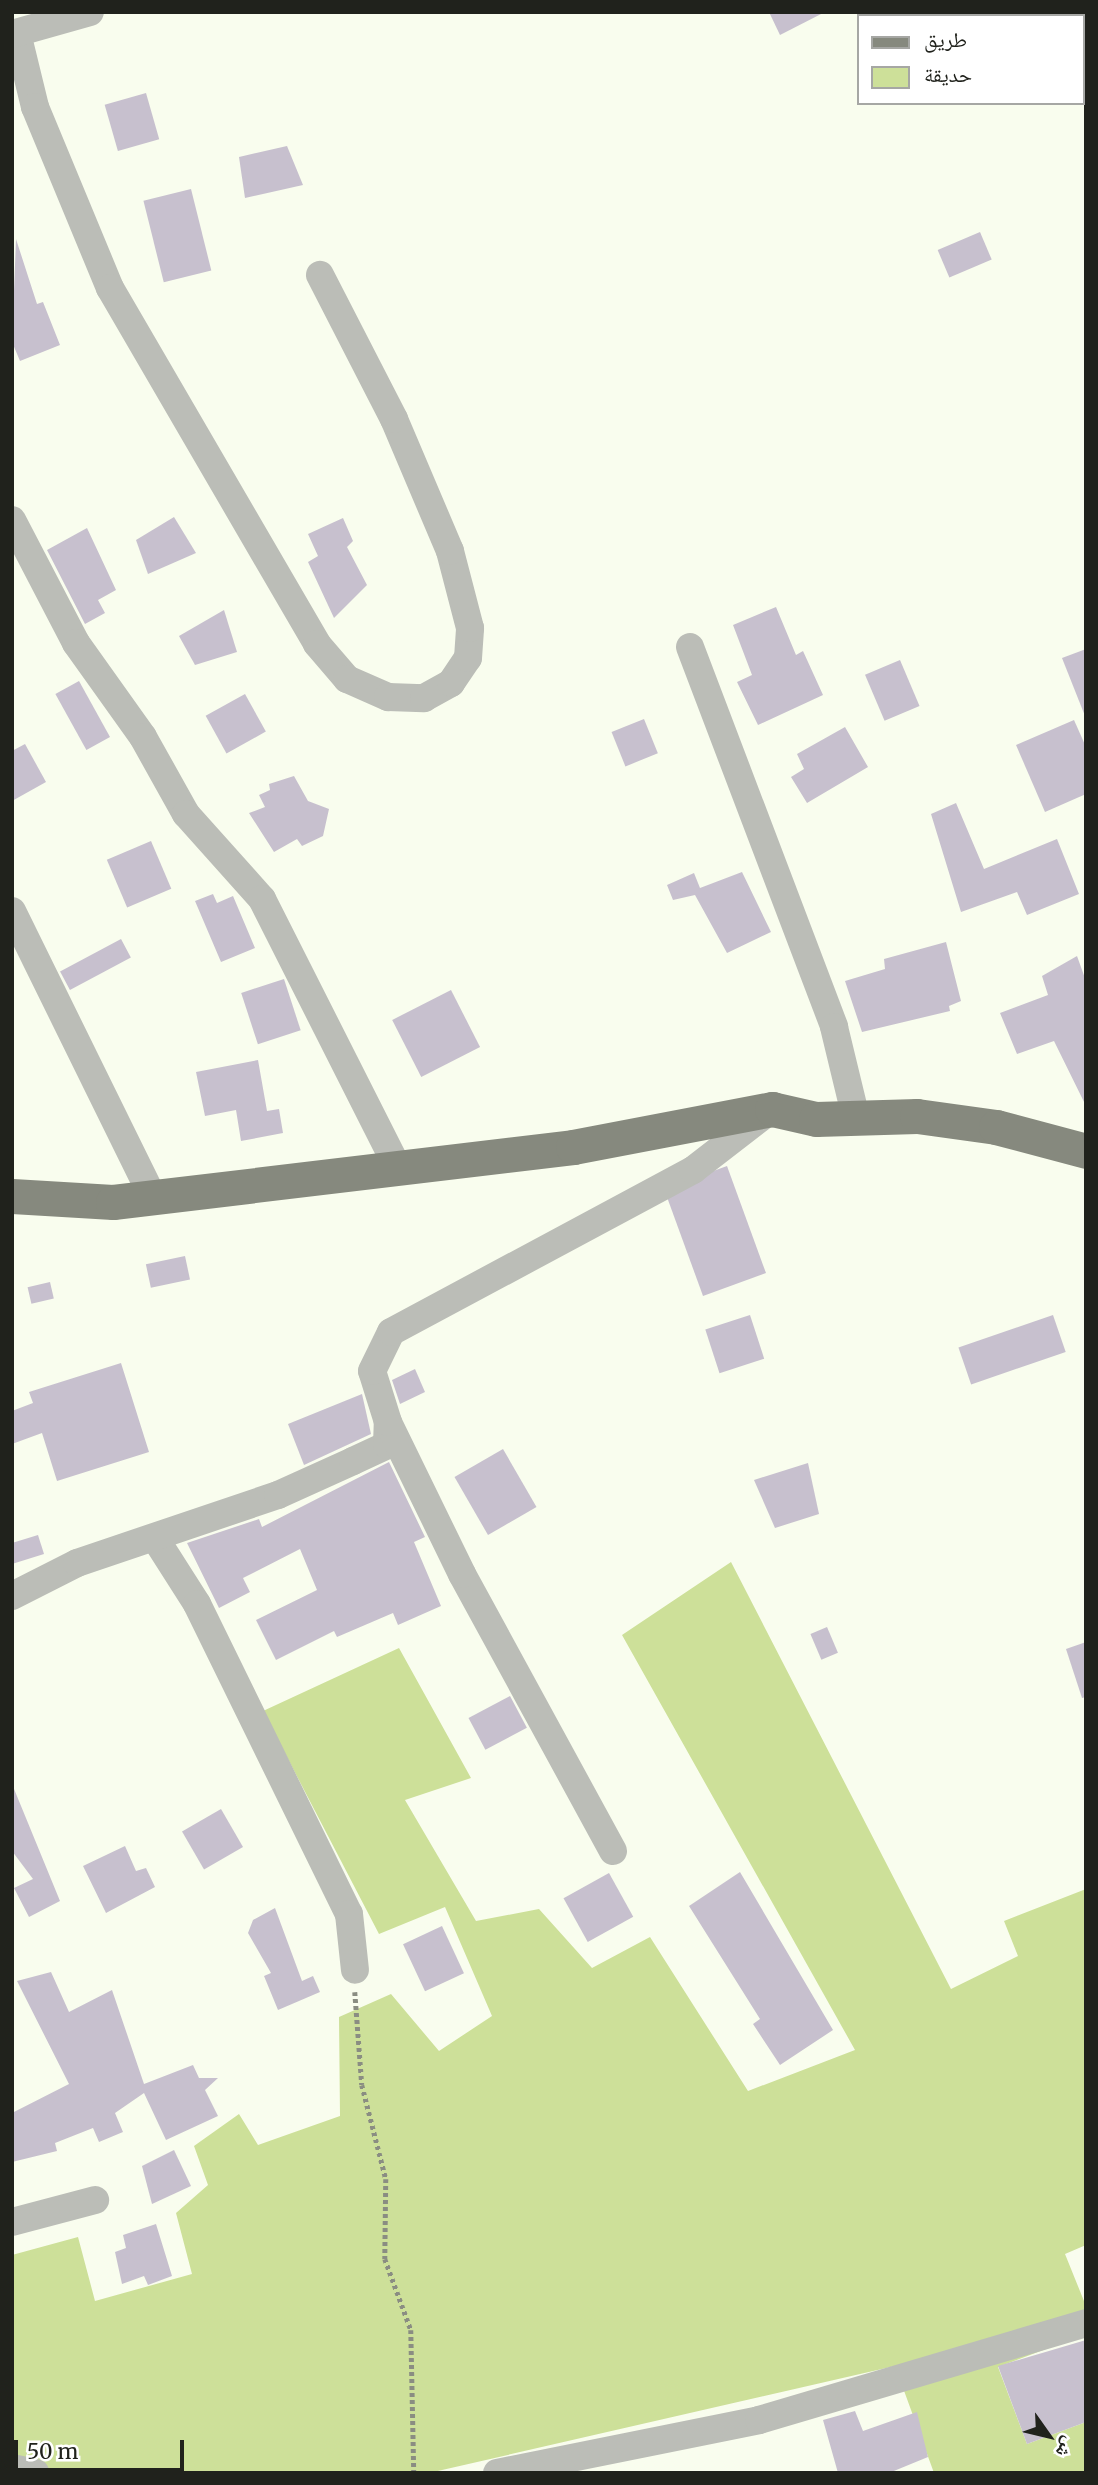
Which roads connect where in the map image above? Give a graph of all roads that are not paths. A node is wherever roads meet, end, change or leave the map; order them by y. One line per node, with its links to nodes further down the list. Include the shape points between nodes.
1 (90, 12): 2 (street)
2 (15, 34): 3 (street, via 35,107 110,288 310,633 347,680 388,697 424,698 451,683 463,666 470,628 450,551 394,419)
3 (320, 275)
4 (12, 520): 10 (street, via 76,643 143,737 186,814 262,899)
5 (690, 647): 8 (street, via 834,1027)
6 (12, 911): 12 (street)
7 (772, 1109): 8 (main road, via 816,1119); 10 (main road, via 573,1147); 13 (street, via 693,1170 391,1332 372,1371)
8 (856, 1118): 9 (main road, via 916,1116 983,1125)
9 (1085, 1149)
10 (398, 1168): 12 (main road)
11 (12, 1196): 12 (main road, via 100,1202)
12 (153, 1197)
13 (388, 1422): 14 (street, via 387,1445 278,1495); 16 (street)
14 (155, 1538): 15 (street, via 77,1563); 17 (street, via 197,1604 349,1914)
15 (12, 1596)
16 (613, 1851)
17 (355, 1970)
18 (95, 2200): 19 (street)
19 (12, 2222)
20 (1086, 2323): 23 (street, via 759,2420)
21 (12, 2468): 22 (street)
22 (35, 2473)
23 (497, 2473)

